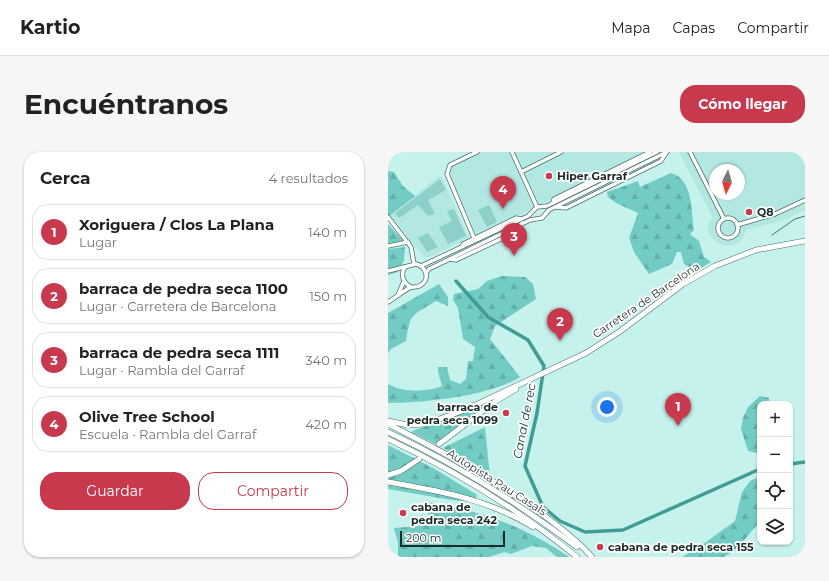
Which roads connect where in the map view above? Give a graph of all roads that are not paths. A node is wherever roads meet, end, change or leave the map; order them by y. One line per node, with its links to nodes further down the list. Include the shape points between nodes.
1 (477, 152): 20 (street, via 450,165 448,169 448,180)
2 (512, 152): 10 (street)
3 (561, 152): 10 (street)
4 (638, 152): 9 (street)
5 (650, 152): 9 (street)
6 (657, 152): 12 (street)
7 (666, 152): 12 (street, via 661,161 566,208)
8 (690, 152): 18 (street)
9 (640, 156): 12 (street, via 554,199)
10 (521, 172): 13 (street)
11 (805, 200): 19 (street, via 774,215)
12 (554, 205): 13 (street); 14 (street)
13 (538, 208): 14 (street); 16 (street, via 534,214); 17 (street)
14 (545, 214): 16 (street, via 545,223)
15 (388, 217): 22 (street)
16 (538, 218): 29 (street, via 522,223 518,231 456,260 449,259)
17 (521, 219): 20 (street, via 516,218); 24 (street)
18 (724, 219): 19 (street, via 733,220); 19 (street, via 718,230 724,237 730,238 736,234)
19 (737, 225)
20 (474, 238): 24 (street, via 463,244)
21 (805, 241): 34 (highway, Carretera de Barcelona, via 761,249 715,266 683,284 604,342 570,362)
22 (408, 242): 23 (street); 25 (street)
23 (388, 246)
24 (462, 248): 26 (street)
25 (414, 264): 26 (street); 27 (street)
26 (423, 266): 29 (street)
27 (406, 267): 28 (street); 30 (street)
28 (390, 271): 30 (street)
29 (426, 273): 31 (street, via 423,283 418,287)
30 (403, 279): 31 (street); 32 (street, via 402,289)
31 (412, 287): 32 (street)
32 (396, 298): 33 (street)
33 (388, 302)
34 (526, 382): 35 (highway, via 435,422 408,425); 38 (highway)
35 (388, 422): 44 (highway, via 495,482 552,522)
36 (388, 432): 44 (highway, Autopista Pau Casals, via 496,490)
37 (388, 439): 42 (highway, Autopista Pau Casals, via 493,496)
38 (439, 444)
39 (419, 459): 40 (highway, via 401,471)
40 (388, 475)
41 (388, 482): 42 (highway, via 456,494 490,505 516,517)
42 (562, 545): 43 (highway, Autopista Pau Casals)
43 (577, 557)
44 (592, 557)

